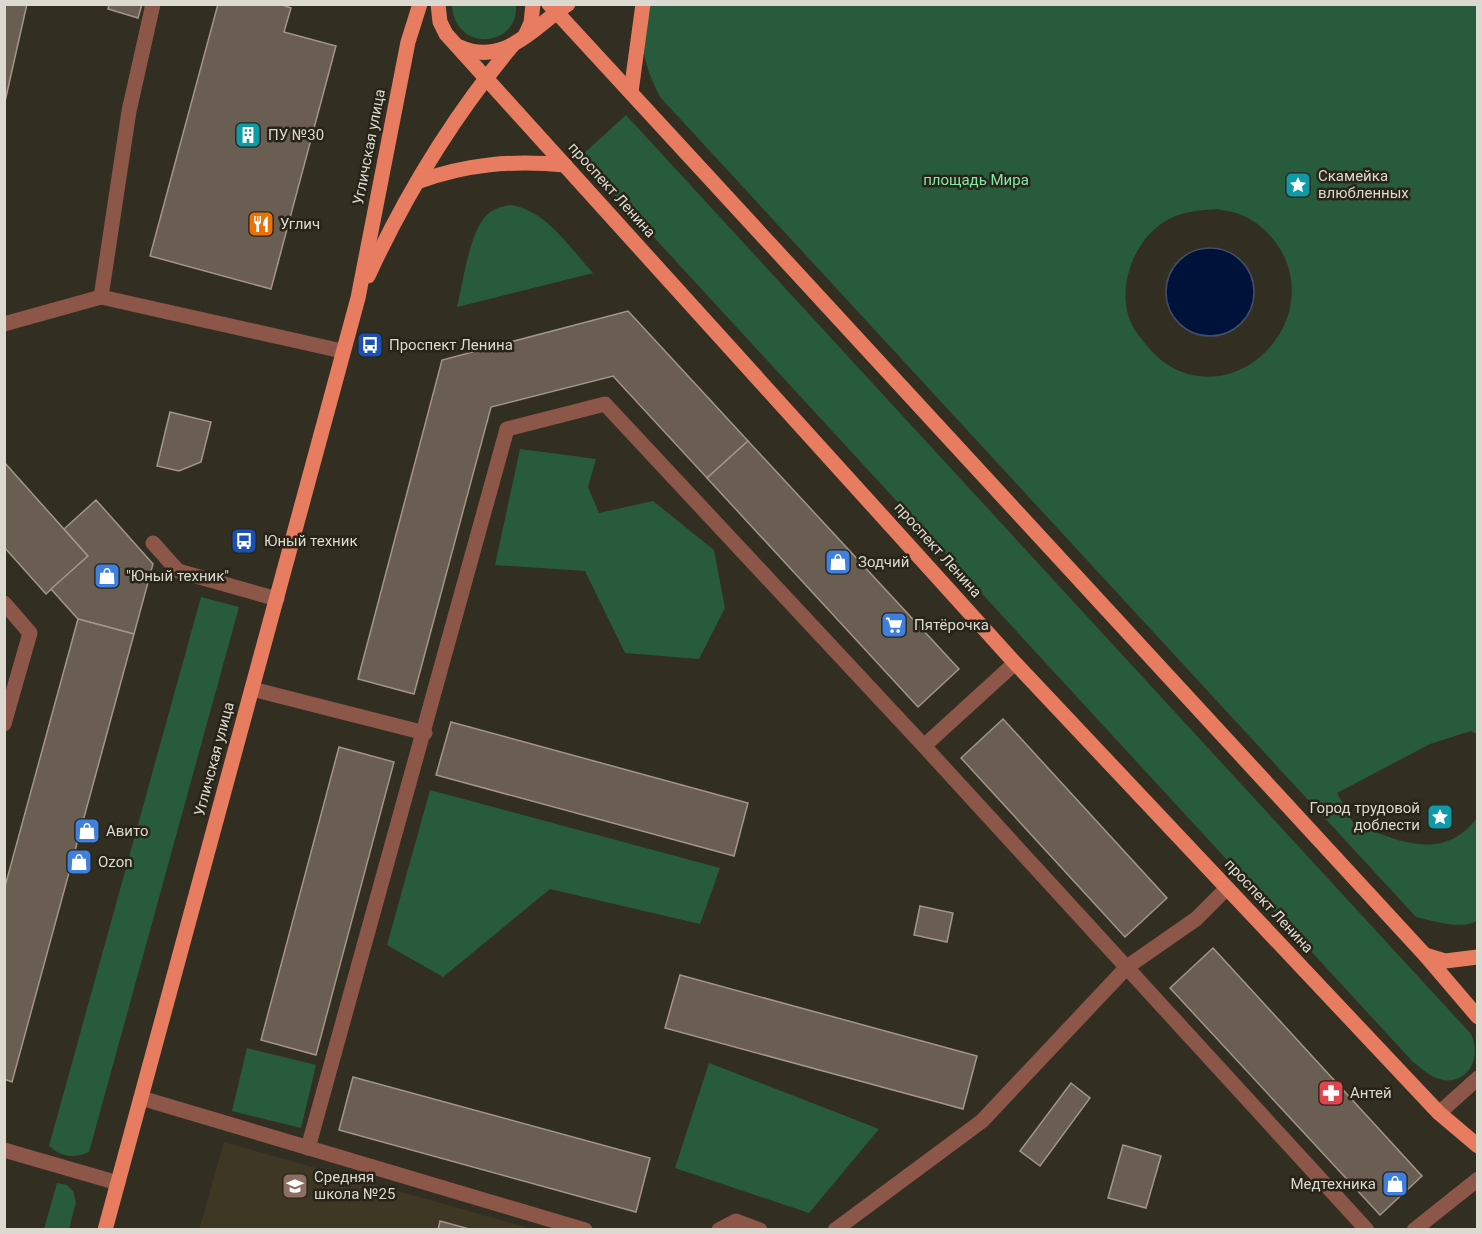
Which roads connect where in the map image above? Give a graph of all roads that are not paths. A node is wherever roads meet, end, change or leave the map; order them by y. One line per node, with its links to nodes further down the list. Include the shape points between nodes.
1 (153, 4): 15 (street, via 129,111)
2 (438, 4): 7 (main road)
3 (533, 4): 8 (main road)
4 (643, 4): 12 (main road)
5 (419, 5): 7 (main road); 16 (main road, Угличская улица, via 412,22)
6 (558, 7): 8 (main road); 12 (main road)
7 (446, 34): 9 (main road)
8 (525, 36): 10 (main road)
9 (457, 46): 10 (main road, via 482,54 498,53); 11 (main road, проспект Ленина)
10 (512, 46): 11 (main road, Угличская улица)
11 (486, 78): 13 (main road, проспект Ленина); 14 (main road, Угличская улица)
12 (631, 92): 28 (main road)
13 (565, 165): 14 (main road, via 497,163 447,171); 22 (main road, проспект Ленина)
14 (417, 182): 16 (main road, Угличская улица)
15 (101, 297): 17 (street); 18 (street)
16 (358, 298): 18 (main road, Угличская улица)
17 (4, 324)
18 (342, 351): 20 (main road, Угличская улица)
19 (153, 543): 20 (street, via 178,571)
20 (277, 599): 23 (main road, Угличская улица)
21 (4, 603): 24 (street, via 30,633)
22 (1015, 663): 26 (street); 27 (main road, проспект Ленина)
23 (252, 689): 25 (street); 33 (main road, Угличская улица)
24 (4, 724)
25 (425, 733): 26 (street, via 507,429 605,404); 36 (street)
26 (924, 746): 30 (street)
27 (1227, 888): 30 (street, via 1196,919); 34 (main road, проспект Ленина)
28 (1425, 955): 29 (main road, via 1445,961); 31 (main road)
29 (1478, 957)
30 (1127, 967): 44 (street, via 982,1121); 45 (street)
31 (1478, 1017)
32 (1478, 1078): 34 (street)
33 (141, 1098): 36 (street); 39 (main road, Угличская улица)
34 (1439, 1113): 35 (main road, проспект Ленина)
35 (1478, 1146)
36 (308, 1148): 41 (street)
37 (4, 1150): 39 (street)
38 (1478, 1179): 46 (street)
39 (118, 1183): 40 (main road, Угличская улица)
40 (105, 1230)
41 (585, 1230)
42 (719, 1230): 43 (street, via 736,1221)
43 (760, 1230)
44 (834, 1230)
45 (1367, 1230)
46 (1414, 1230)

